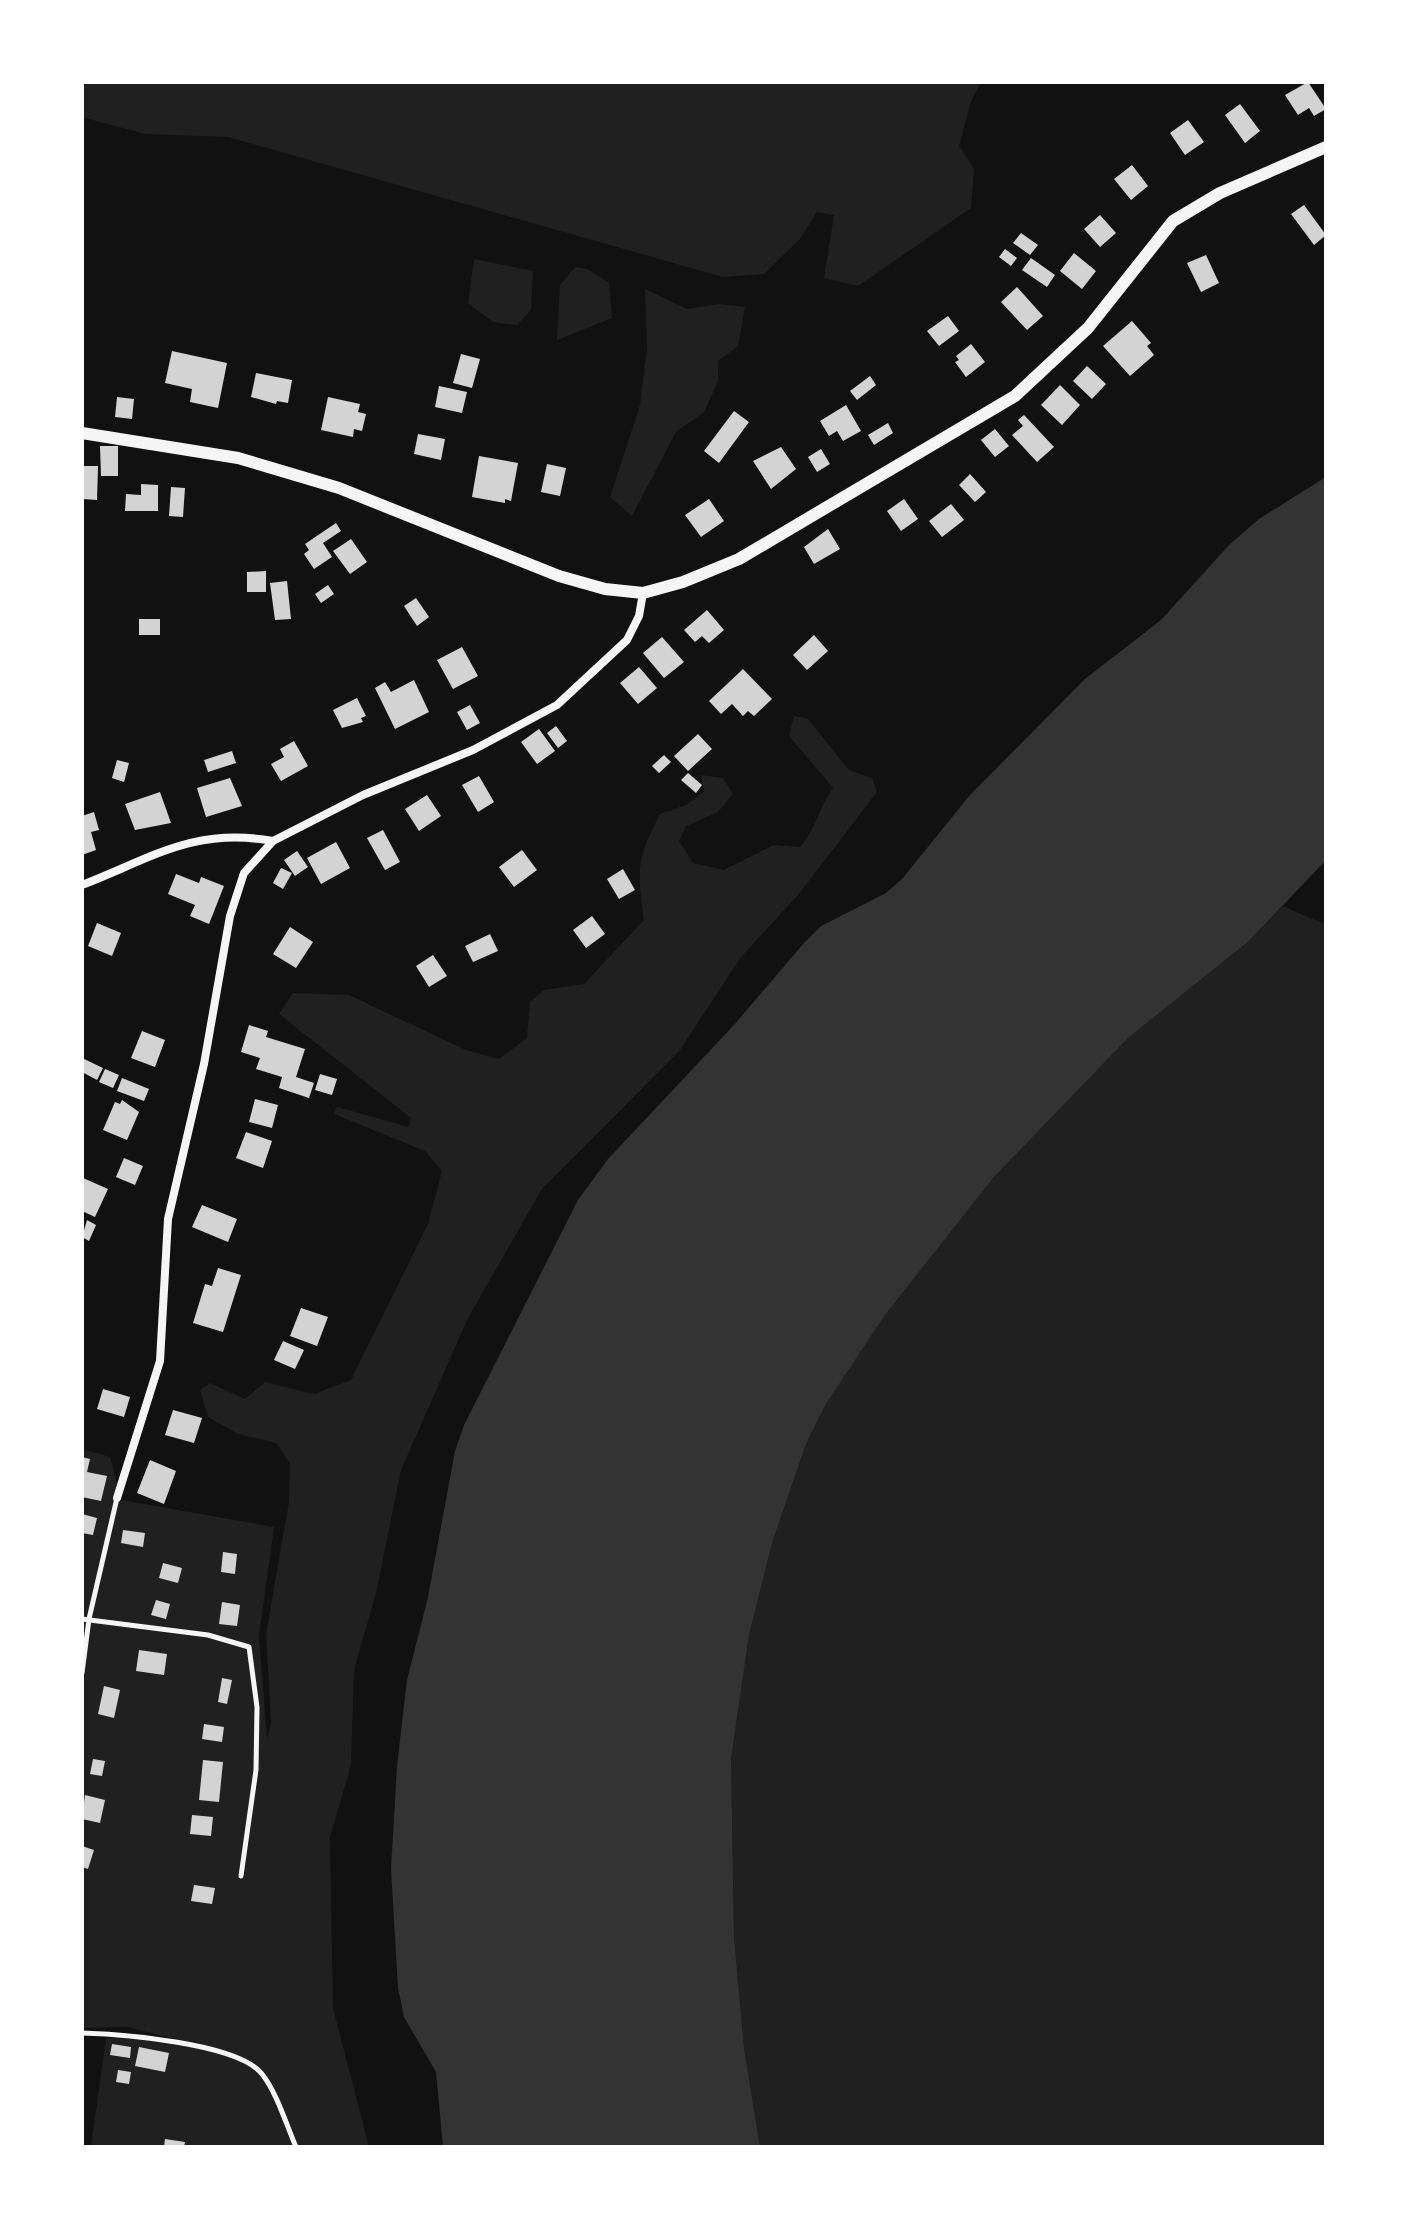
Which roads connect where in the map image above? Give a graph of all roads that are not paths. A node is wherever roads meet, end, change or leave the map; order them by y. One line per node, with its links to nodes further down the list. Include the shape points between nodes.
1 (1326, 147): 3 (street, via 1220,193 1173,221 1088,328 1015,396 739,559)
2 (82, 433): 3 (street, via 238,458 339,488 559,576)
3 (643, 593): 4 (street, via 627,640 557,705 473,750 363,795)
4 (273, 841): 5 (street, via 237,835 195,841); 6 (street, via 244,873 230,916 204,1064 168,1219 160,1361)
5 (82, 885)
6 (117, 1498): 7 (lane)
7 (86, 1619): 8 (lane); 9 (lane, via 208,1635 249,1647 257,1707 256,1770)
8 (82, 1673)
9 (241, 1876)
10 (82, 2033): 11 (lane, via 206,2048 250,2063 262,2074)
11 (296, 2147)

